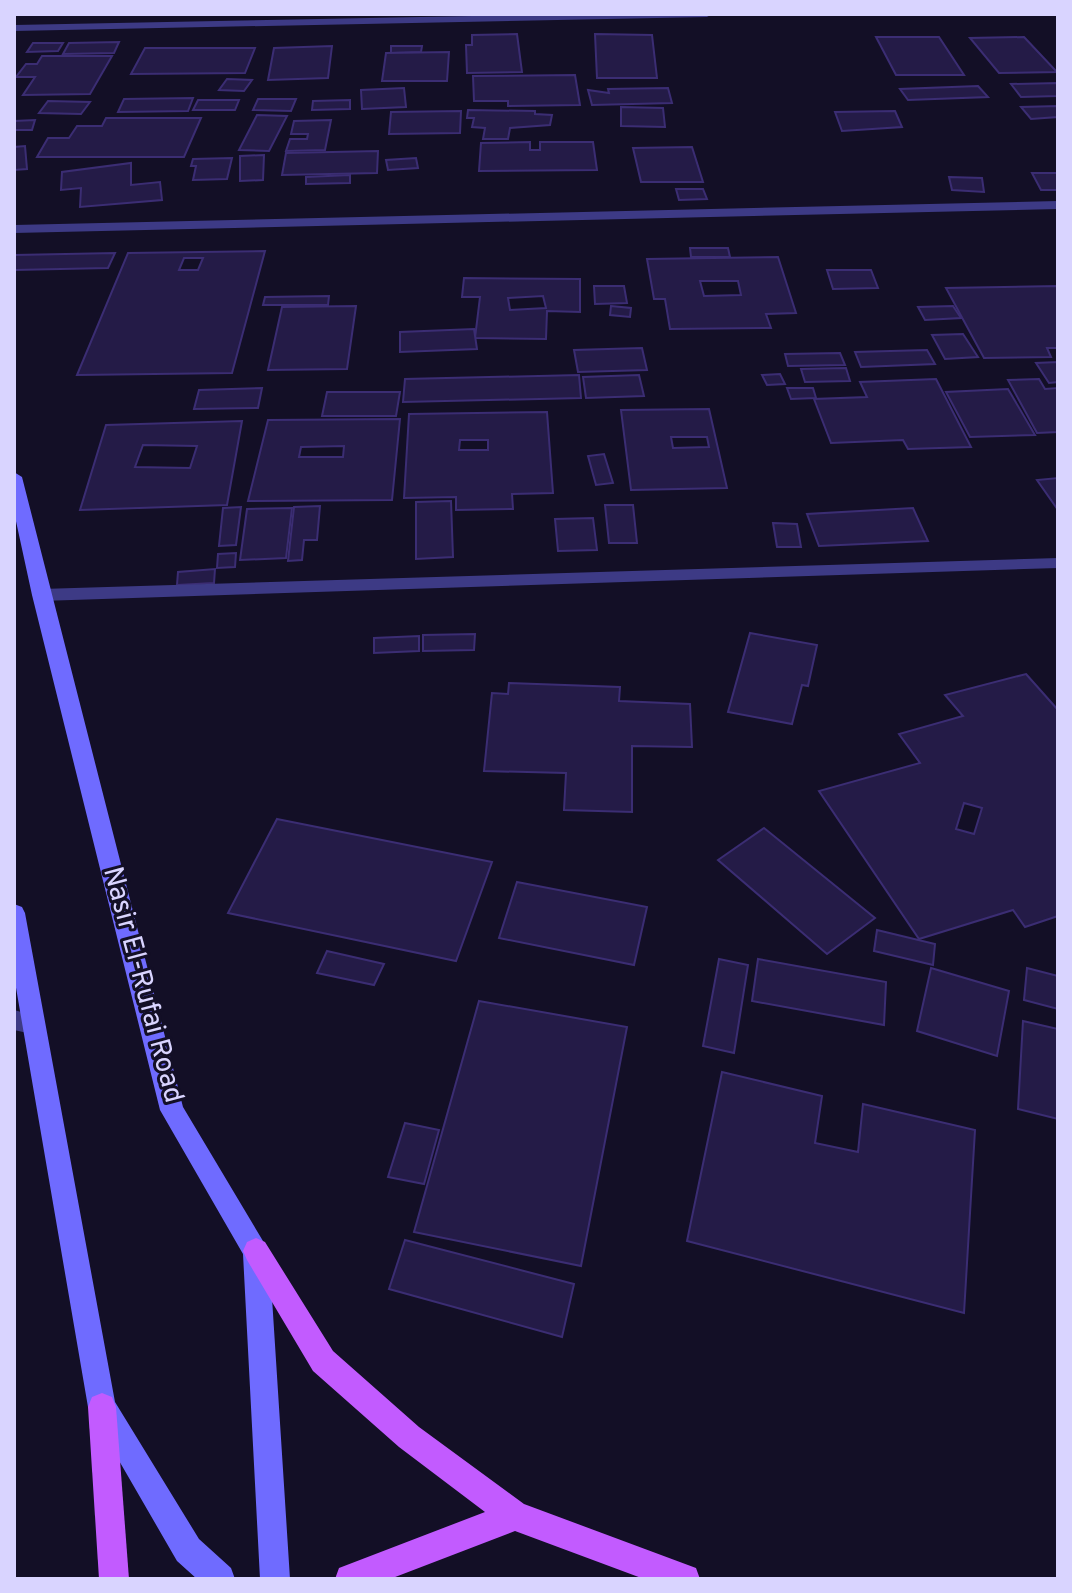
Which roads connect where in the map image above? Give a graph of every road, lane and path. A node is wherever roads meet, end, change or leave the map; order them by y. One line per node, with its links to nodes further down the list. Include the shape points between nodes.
1 (707, 14): 2 (street)
2 (14, 28)
3 (1058, 205): 4 (street)
4 (14, 229)
5 (14, 477): 7 (main road, Nasir El-Rufai Road)
6 (1058, 563): 7 (street)
7 (41, 595): 10 (main road, Nasir El-Rufai Road, via 172,1110)
8 (14, 913): 9 (main road)
9 (23, 1022): 11 (main road)
10 (256, 1251): 12 (main road, via 323,1361 409,1437); 15 (main road, Nasir El-Rufai Road)
11 (102, 1407): 13 (main road); 14 (main road, via 188,1550)
12 (515, 1516): 16 (main road); 17 (main road)
13 (114, 1579)
14 (220, 1579)
15 (275, 1579)
16 (350, 1579)
17 (685, 1579)

